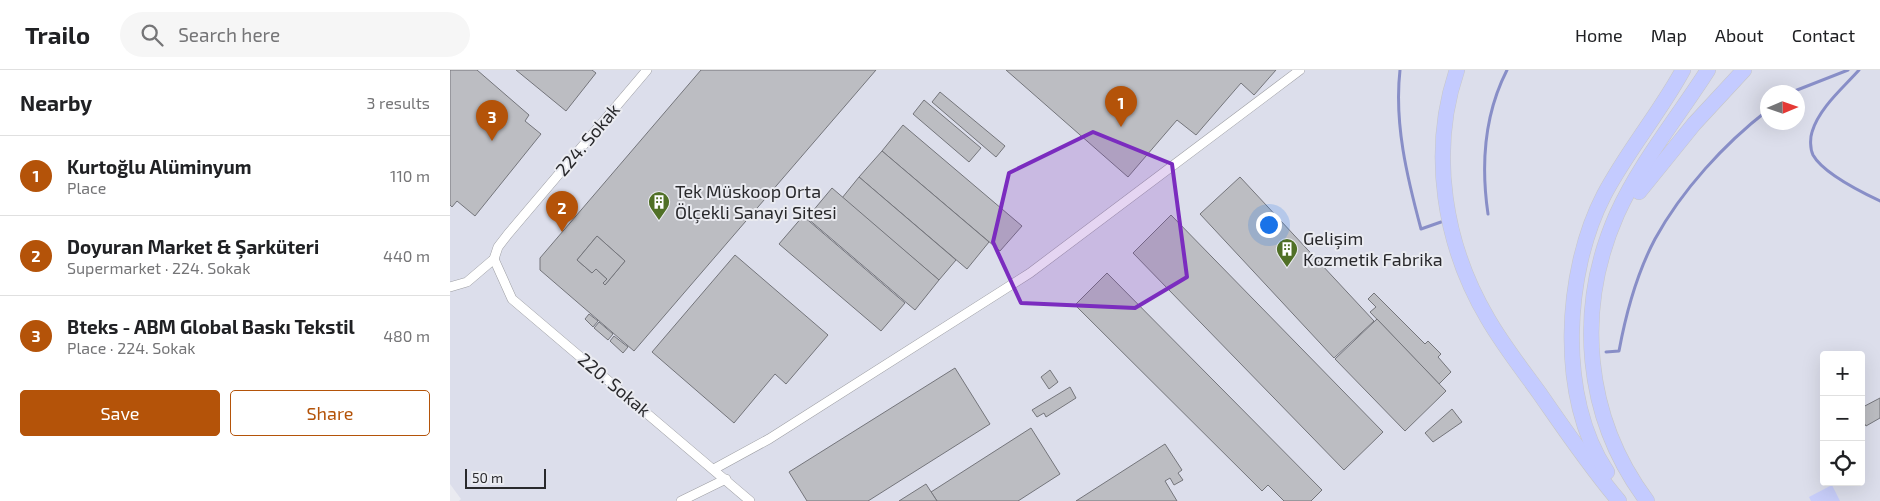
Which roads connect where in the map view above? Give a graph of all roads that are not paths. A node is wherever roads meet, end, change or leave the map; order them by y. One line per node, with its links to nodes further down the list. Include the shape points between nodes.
1 (647, 70): 7 (street, 224. Sokak, via 508,234)
2 (1300, 70): 10 (street, via 1030,273 769,438)
3 (1457, 70): 14 (highway, via 1447,112 1444,179 1451,232 1462,265 1487,318)
4 (1683, 70): 15 (highway, via 1604,194 1591,222 1576,275 1572,350 1580,406 1600,462)
5 (1708, 70): 8 (highway, via 1643,168 1618,213)
6 (1744, 70): 8 (highway, via 1694,124 1635,198)
7 (494, 259): 9 (street, via 467,282); 10 (street, 220. Sokak, via 512,299)
8 (1596, 279): 16 (highway, via 1591,311 1592,348 1600,402 1615,451)
9 (450, 288)
10 (714, 469): 11 (street, 220. Sokak)
11 (726, 479): 12 (street); 13 (street, 220. Sokak)
12 (681, 501)
13 (750, 501)
14 (1619, 501)
15 (1627, 501)
16 (1647, 501)

